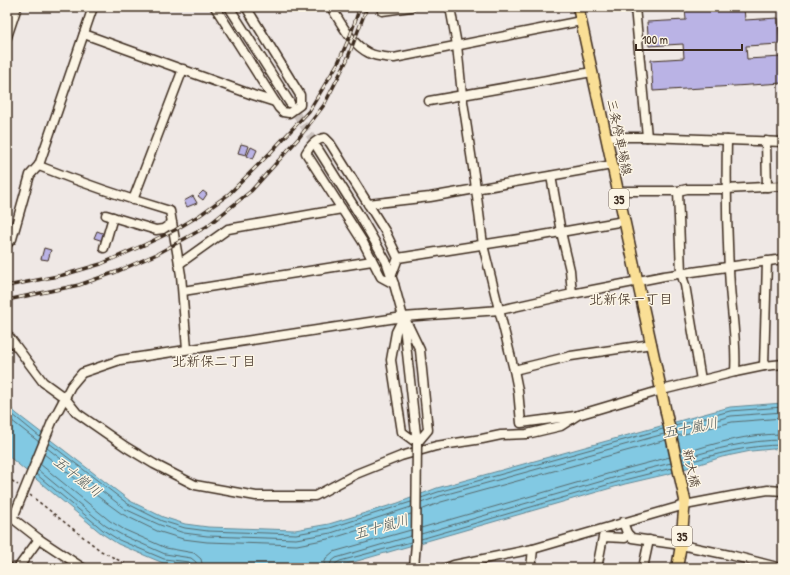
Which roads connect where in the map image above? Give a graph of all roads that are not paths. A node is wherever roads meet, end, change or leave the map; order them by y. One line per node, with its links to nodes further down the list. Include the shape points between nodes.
1 (17, 7): 14 (street)
2 (93, 7): 13 (street)
3 (215, 7): 20 (street)
4 (229, 7): 21 (street)
5 (246, 7): 20 (street, via 301,100 289,113 283,112)
6 (331, 7): 15 (street, via 358,46 370,54 394,58)
7 (383, 7): 8 (street, via 382,11)
8 (411, 7)
9 (450, 7): 15 (street)
10 (578, 7): 12 (main road, 三条停車場線 / 35)
11 (635, 7): 23 (street)
12 (581, 20): 15 (street); 17 (main road, 三条停車場線 / 35)
13 (84, 34): 16 (street); 28 (street)
14 (7, 37)
15 (456, 45): 18 (street)
16 (183, 69): 20 (street); 37 (street)
17 (592, 72): 18 (street); 22 (main road, 三条停車場線 / 35)
18 (462, 95): 19 (street); 33 (street)
19 (429, 101)
20 (275, 102)
21 (290, 103)
22 (607, 137): 23 (street); 29 (main road, 三条停車場線 / 35)
23 (647, 137): 24 (street)
24 (727, 140): 25 (street); 34 (street)
25 (766, 141): 26 (street); 32 (street)
26 (783, 142)
27 (318, 149): 53 (street, via 386,262)
28 (39, 165): 37 (street); 43 (street, via 30,175 12,239)
29 (612, 165): 30 (street); 35 (main road, 三条停車場線 / 35)
30 (551, 176): 33 (street); 42 (street)
31 (783, 186): 32 (street)
32 (767, 187): 34 (street)
33 (476, 188): 38 (street, via 430,197); 44 (street)
34 (726, 189): 36 (street); 51 (street)
35 (618, 191): 36 (street); 40 (main road, 三条停車場線 / 35)
36 (678, 191): 52 (street)
37 (133, 200): 41 (street, via 170,211)
38 (368, 204): 39 (street, via 330,143 325,138 320,138 306,153); 46 (street, via 386,231)
39 (342, 209): 48 (street); 50 (street, via 228,229)
40 (624, 221): 42 (street); 54 (main road, 三条停車場線 / 35)
41 (172, 223): 45 (street, via 156,230 110,216); 50 (street)
42 (561, 232): 44 (street); 56 (street, via 570,270)
43 (7, 244)
44 (483, 245): 46 (street); 57 (street)
45 (104, 248)
46 (398, 258): 53 (street)
47 (783, 259): 49 (street)
48 (372, 261): 53 (street, via 381,277); 55 (street)
49 (767, 261): 51 (street); 63 (street)
50 (179, 264): 55 (street)
51 (728, 266): 52 (street); 65 (street, via 736,355)
52 (681, 274): 54 (street); 66 (street)
53 (392, 280): 58 (street)
54 (637, 282): 56 (street); 60 (main road, 三条停車場線 / 35)
55 (182, 291): 61 (street)
56 (572, 294): 57 (street)
57 (500, 310): 58 (street); 64 (street)
58 (403, 317): 61 (street); 70 (street); 70 (street, via 420,350 428,430); 70 (street, via 396,332 391,360 402,432)
59 (7, 334): 68 (street, via 43,382)
60 (652, 344): 64 (street, via 571,356); 67 (main road, 三条停車場線 / 35)
61 (187, 349): 68 (street, via 120,360 82,373)
62 (783, 364): 63 (street)
63 (764, 366): 65 (street)
64 (514, 370): 69 (street, via 521,423)
65 (735, 372): 66 (street)
66 (701, 380): 67 (street)
67 (663, 393): 69 (street); 72 (main road, 新大橋 / 35)
68 (65, 398): 69 (street, via 77,413 154,464 195,485 256,496 316,496 356,474 402,456 436,446 501,435 527,434 561,426); 73 (street, bridge)
69 (578, 415)
70 (417, 442): 82 (street, bridge)
71 (783, 491): 72 (street, via 768,490)
72 (685, 502): 74 (street); 78 (main road, 35)
73 (11, 515): 76 (street)
74 (623, 522): 75 (street); 79 (street)
75 (627, 533): 77 (street, via 632,538); 85 (street, via 625,538 603,537)
76 (39, 539): 80 (street); 81 (street)
77 (649, 540): 78 (street); 86 (street)
78 (681, 545): 87 (main road, 35); 88 (street)
79 (533, 549): 83 (street); 84 (street)
80 (18, 568)
81 (83, 568)
82 (414, 568)
83 (446, 568)
84 (530, 568)
85 (597, 568)
86 (643, 568)
87 (676, 568)
88 (781, 568)

